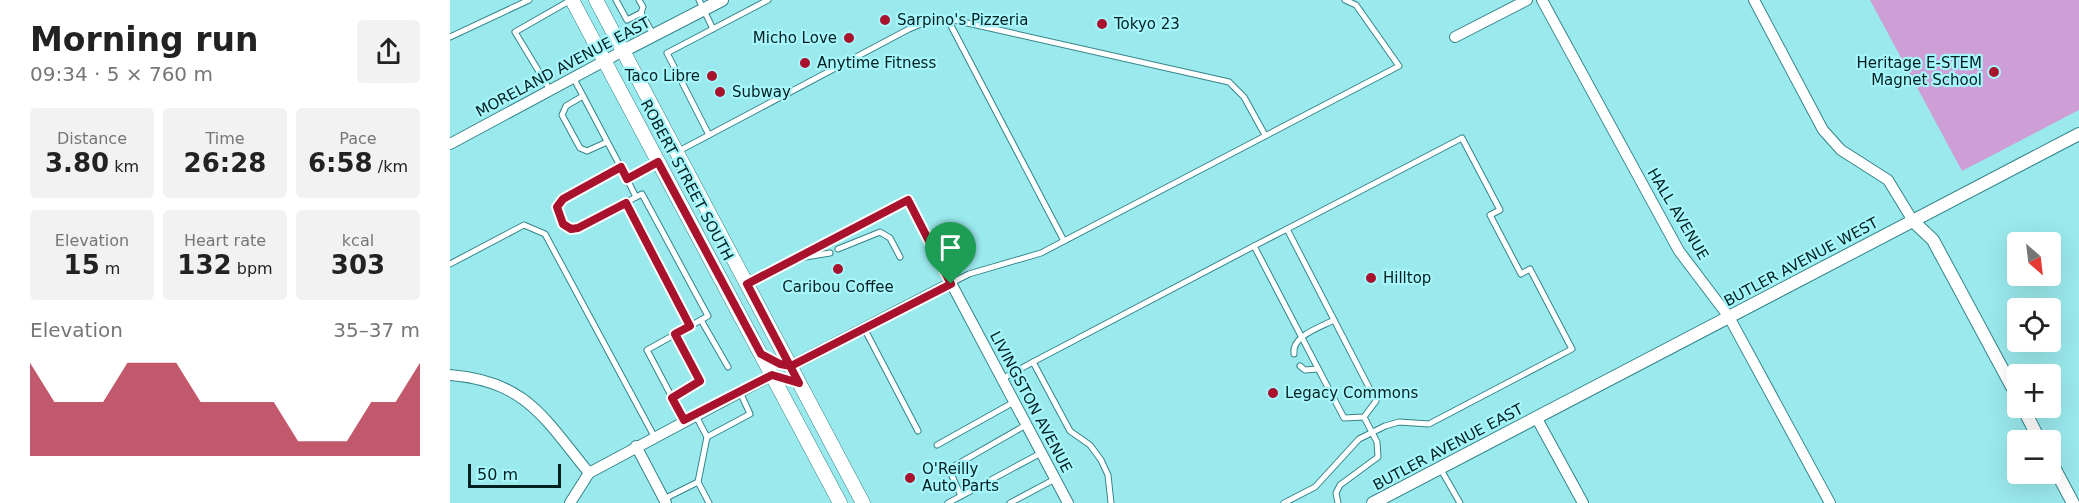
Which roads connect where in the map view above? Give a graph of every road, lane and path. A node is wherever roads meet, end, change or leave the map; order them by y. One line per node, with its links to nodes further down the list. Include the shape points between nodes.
1 (529, 0): 17 (lane)
2 (571, 0): 20 (main road, ROBERT STREET SOUTH); 22 (lane, via 515,32)
3 (596, 0): 19 (main road, ROBERT STREET SOUTH)
4 (616, 0): 13 (lane, via 627,20)
5 (639, 0): 13 (lane)
6 (722, 0): 12 (street, MORELAND AVENUE EAST)
7 (768, 0): 15 (lane)
8 (1345, 0): 25 (lane, via 1356,5 1399,66)
9 (1527, 0): 18 (street)
10 (1542, 0): 46 (street, HALL AVENUE, via 1679,251)
11 (1754, 0): 35 (street, via 1823,130 1841,150 1888,180)
12 (701, 5): 15 (lane); 16 (street, MORELAND AVENUE EAST)
13 (641, 13): 16 (lane)
14 (948, 20): 24 (lane, via 909,29); 25 (lane, via 1228,82 1244,97); 37 (lane)
15 (713, 29): 24 (lane, via 667,53)
16 (654, 35): 19 (street, MORELAND AVENUE EAST)
17 (450, 37)
18 (1455, 37)
19 (623, 51): 20 (street, MORELAND AVENUE EAST); 29 (main road, ROBERT STREET SOUTH)
20 (604, 61): 21 (street, MORELAND AVENUE EAST); 30 (main road, ROBERT STREET SOUTH)
21 (573, 77): 22 (street, MORELAND AVENUE EAST); 23 (lane)
22 (550, 90): 28 (street, MORELAND AVENUE EAST)
23 (584, 96): 27 (lane); 27 (lane, via 566,106 562,115 580,148 587,152)
24 (709, 135): 29 (lane)
25 (1265, 135): 37 (lane)
26 (2078, 138): 35 (street, BUTLER AVENUE WEST)
27 (607, 142): 31 (lane)
28 (450, 144)
29 (677, 153): 44 (main road, ROBERT STREET SOUTH)
30 (658, 162): 32 (lane); 53 (main road, ROBERT STREET SOUTH)
31 (621, 167): 32 (lane); 34 (lane, via 563,199 557,207 558,216 571,229 578,228)
32 (627, 179): 33 (lane)
33 (639, 195): 34 (lane); 47 (lane, via 708,316)
34 (626, 203): 49 (lane)
35 (1913, 221): 46 (street, BUTLER AVENUE WEST); 62 (street, via 1933,240)
36 (1287, 229): 38 (lane); 48 (lane); 74 (lane, via 1462,138 1500,210 1490,215 1521,274 1530,269 1572,349 1429,424 1399,422)
37 (1064, 242): 45 (lane, via 1041,254 969,274)
38 (1254, 246): 52 (lane); 55 (lane)
39 (838, 249): 41 (lane, via 880,232 890,238)
40 (830, 253): 42 (lane)
41 (900, 257)
42 (796, 258): 44 (lane); 45 (lane, via 908,200)
43 (450, 264): 75 (lane, via 524,225 545,234)
44 (747, 284): 56 (main road, ROBERT STREET SOUTH)
45 (951, 284): 50 (street); 63 (street, LIVINGSTON AVENUE)
46 (1729, 317): 70 (street, BUTLER AVENUE WEST); 100 (street, HALL AVENUE)
47 (701, 320): 49 (lane); 58 (lane)
48 (1334, 320): 52 (lane); 69 (lane, via 1376,401)
49 (690, 326): 51 (lane)
50 (864, 328): 56 (street); 73 (lane)
51 (675, 334): 66 (lane, via 700,381); 66 (lane, via 646,350)
52 (1302, 338): 54 (lane, via 1293,348); 59 (lane)
53 (761, 354): 56 (main road); 61 (main road, ROBERT STREET SOUTH)
54 (1294, 354)
55 (1033, 362): 63 (lane); 94 (lane, via 1070,431 1090,445 1101,460 1108,475)
56 (791, 366): 64 (main road, ROBERT STREET SOUTH)
57 (1300, 366): 59 (lane, via 1305,370)
58 (728, 367)
59 (1318, 369): 69 (lane, via 1344,418)
60 (450, 375): 81 (street, via 482,378 509,388 533,405)
61 (772, 375): 64 (main road); 65 (street); 89 (main road, ROBERT STREET SOUTH)
62 (2007, 378)
63 (1002, 379): 67 (street, LIVINGSTON AVENUE)
64 (799, 383): 90 (main road, ROBERT STREET SOUTH)
65 (740, 390): 68 (street); 76 (lane, via 750,414)
66 (672, 398): 71 (lane)
67 (1014, 402): 72 (street, LIVINGSTON AVENUE); 77 (lane)
68 (695, 415): 71 (street); 76 (lane)
69 (1364, 417): 74 (lane)
70 (1536, 417): 80 (street, BUTLER AVENUE EAST); 99 (street)
71 (684, 420): 75 (street)
72 (1026, 425): 79 (street, LIVINGSTON AVENUE); 85 (lane, via 949,469)
73 (918, 431)
74 (1372, 433): 95 (lane, via 1359,440 1315,487); 96 (lane, via 1378,457 1340,485 1336,493)
75 (654, 436): 78 (street)
76 (707, 437): 84 (lane)
77 (937, 445)
78 (636, 446): 81 (street); 86 (street)
79 (1041, 453): 82 (street, LIVINGSTON AVENUE); 85 (lane)
80 (1440, 468): 97 (street, BUTLER AVENUE EAST); 98 (lane)
81 (589, 473): 87 (street)
82 (1055, 479): 92 (lane); 93 (street, LIVINGSTON AVENUE)
83 (2061, 481): 101 (street)
84 (698, 482): 86 (lane); 88 (lane)
85 (961, 496): 91 (lane)
86 (665, 501)
87 (570, 503)
88 (709, 503)
89 (840, 503)
90 (863, 503)
91 (948, 503)
92 (1010, 503)
93 (1068, 503)
94 (1111, 503)
95 (1284, 503)
96 (1338, 503)
97 (1373, 503)
98 (1460, 503)
99 (1583, 503)
100 (1830, 503)
101 (2073, 503)

